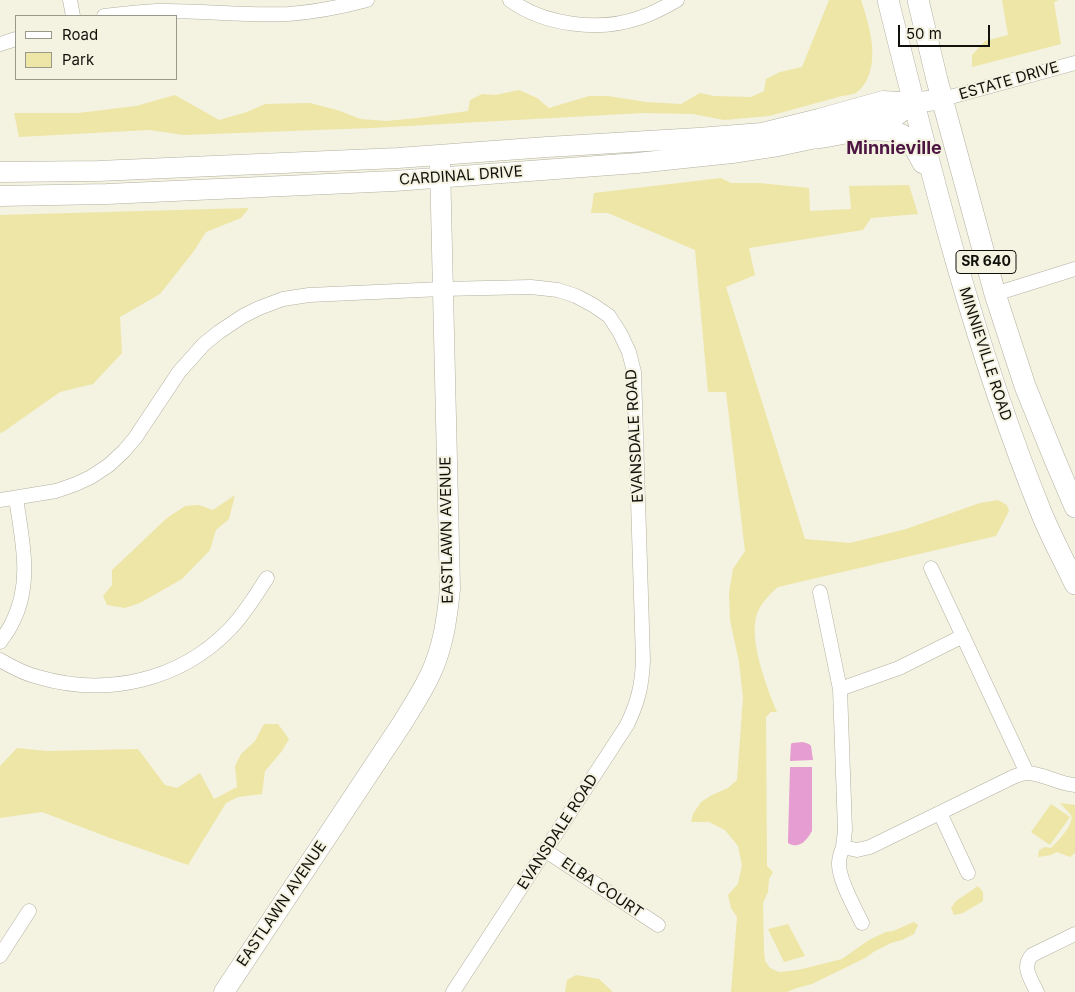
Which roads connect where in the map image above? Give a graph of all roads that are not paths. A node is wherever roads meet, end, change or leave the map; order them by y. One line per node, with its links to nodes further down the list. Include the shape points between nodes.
1 (70, 0): 7 (street)
2 (367, 0): 8 (street, via 313,12 287,14 158,11)
3 (510, 0): 4 (street, via 532,13 553,20 598,25 638,19)
4 (677, 0)
5 (888, 0): 13 (main road, MINNIEVILLE ROAD / SR 640)
6 (918, 0): 12 (main road, MINNIEVILLE ROAD / SR 640)
7 (73, 15)
8 (112, 15)
9 (15, 39): 10 (street)
10 (0, 44)
11 (1075, 63): 12 (street, ESTATE DRIVE)
12 (943, 100): 13 (main road, CARDINAL DRIVE); 22 (main road, MINNIEVILLE ROAD / SR 640)
13 (913, 102): 14 (main road, CARDINAL DRIVE, via 897,115); 15 (main road, CARDINAL DRIVE, via 883,101 762,133); 18 (main road, MINNIEVILLE ROAD / SR 640)
14 (816, 138): 17 (main road, CARDINAL DRIVE, via 732,153); 18 (main road, via 874,130 900,134 913,145)
15 (440, 155): 16 (main road, CARDINAL DRIVE, via 107,171); 17 (main road, EASTLAWN AVENUE)
16 (0, 172)
17 (440, 178): 19 (main road, CARDINAL DRIVE); 21 (main road, EASTLAWN AVENUE)
18 (936, 190): 28 (main road, MINNIEVILLE ROAD / SR 640, via 1002,407 1042,514)
19 (0, 196)
20 (1075, 269): 22 (street)
21 (442, 289): 23 (street, EVANSDALE ROAD, via 309,295 251,312 204,344 179,372 135,438 108,465 76,484); 38 (street, EVANSDALE ROAD, via 538,287 576,296 609,316 629,352 634,372 643,660 640,694 628,725); 45 (main road, EASTLAWN AVENUE, via 450,589 447,620 439,650 430,675 403,722)
22 (994, 294): 25 (main road, MINNIEVILLE ROAD / SR 640, via 1025,386)
23 (16, 498): 24 (street, EVANSDALE ROAD); 31 (street, via 24,554 24,590 12,623)
24 (0, 500)
25 (1075, 507)
26 (931, 568): 30 (street)
27 (267, 578): 32 (street, via 230,630 195,658 158,676 113,685 69,684 37,677)
28 (1075, 584)
29 (820, 592): 33 (street)
30 (962, 636): 33 (street, via 899,668); 34 (street)
31 (0, 642)
32 (0, 660)
33 (840, 689): 37 (street)
34 (1027, 773): 35 (street); 36 (street)
35 (1075, 786)
36 (940, 813): 37 (street, via 870,847 857,850); 39 (street)
37 (843, 847): 41 (street, via 839,870)
38 (546, 851): 42 (street, ELBA COURT); 46 (street, EVANSDALE ROAD)
39 (968, 873)
40 (29, 911): 44 (street)
41 (862, 923)
42 (658, 925)
43 (1075, 934): 47 (street, via 1030,957 1026,969)
44 (0, 956)
45 (224, 992)
46 (453, 992)
47 (1037, 992)

